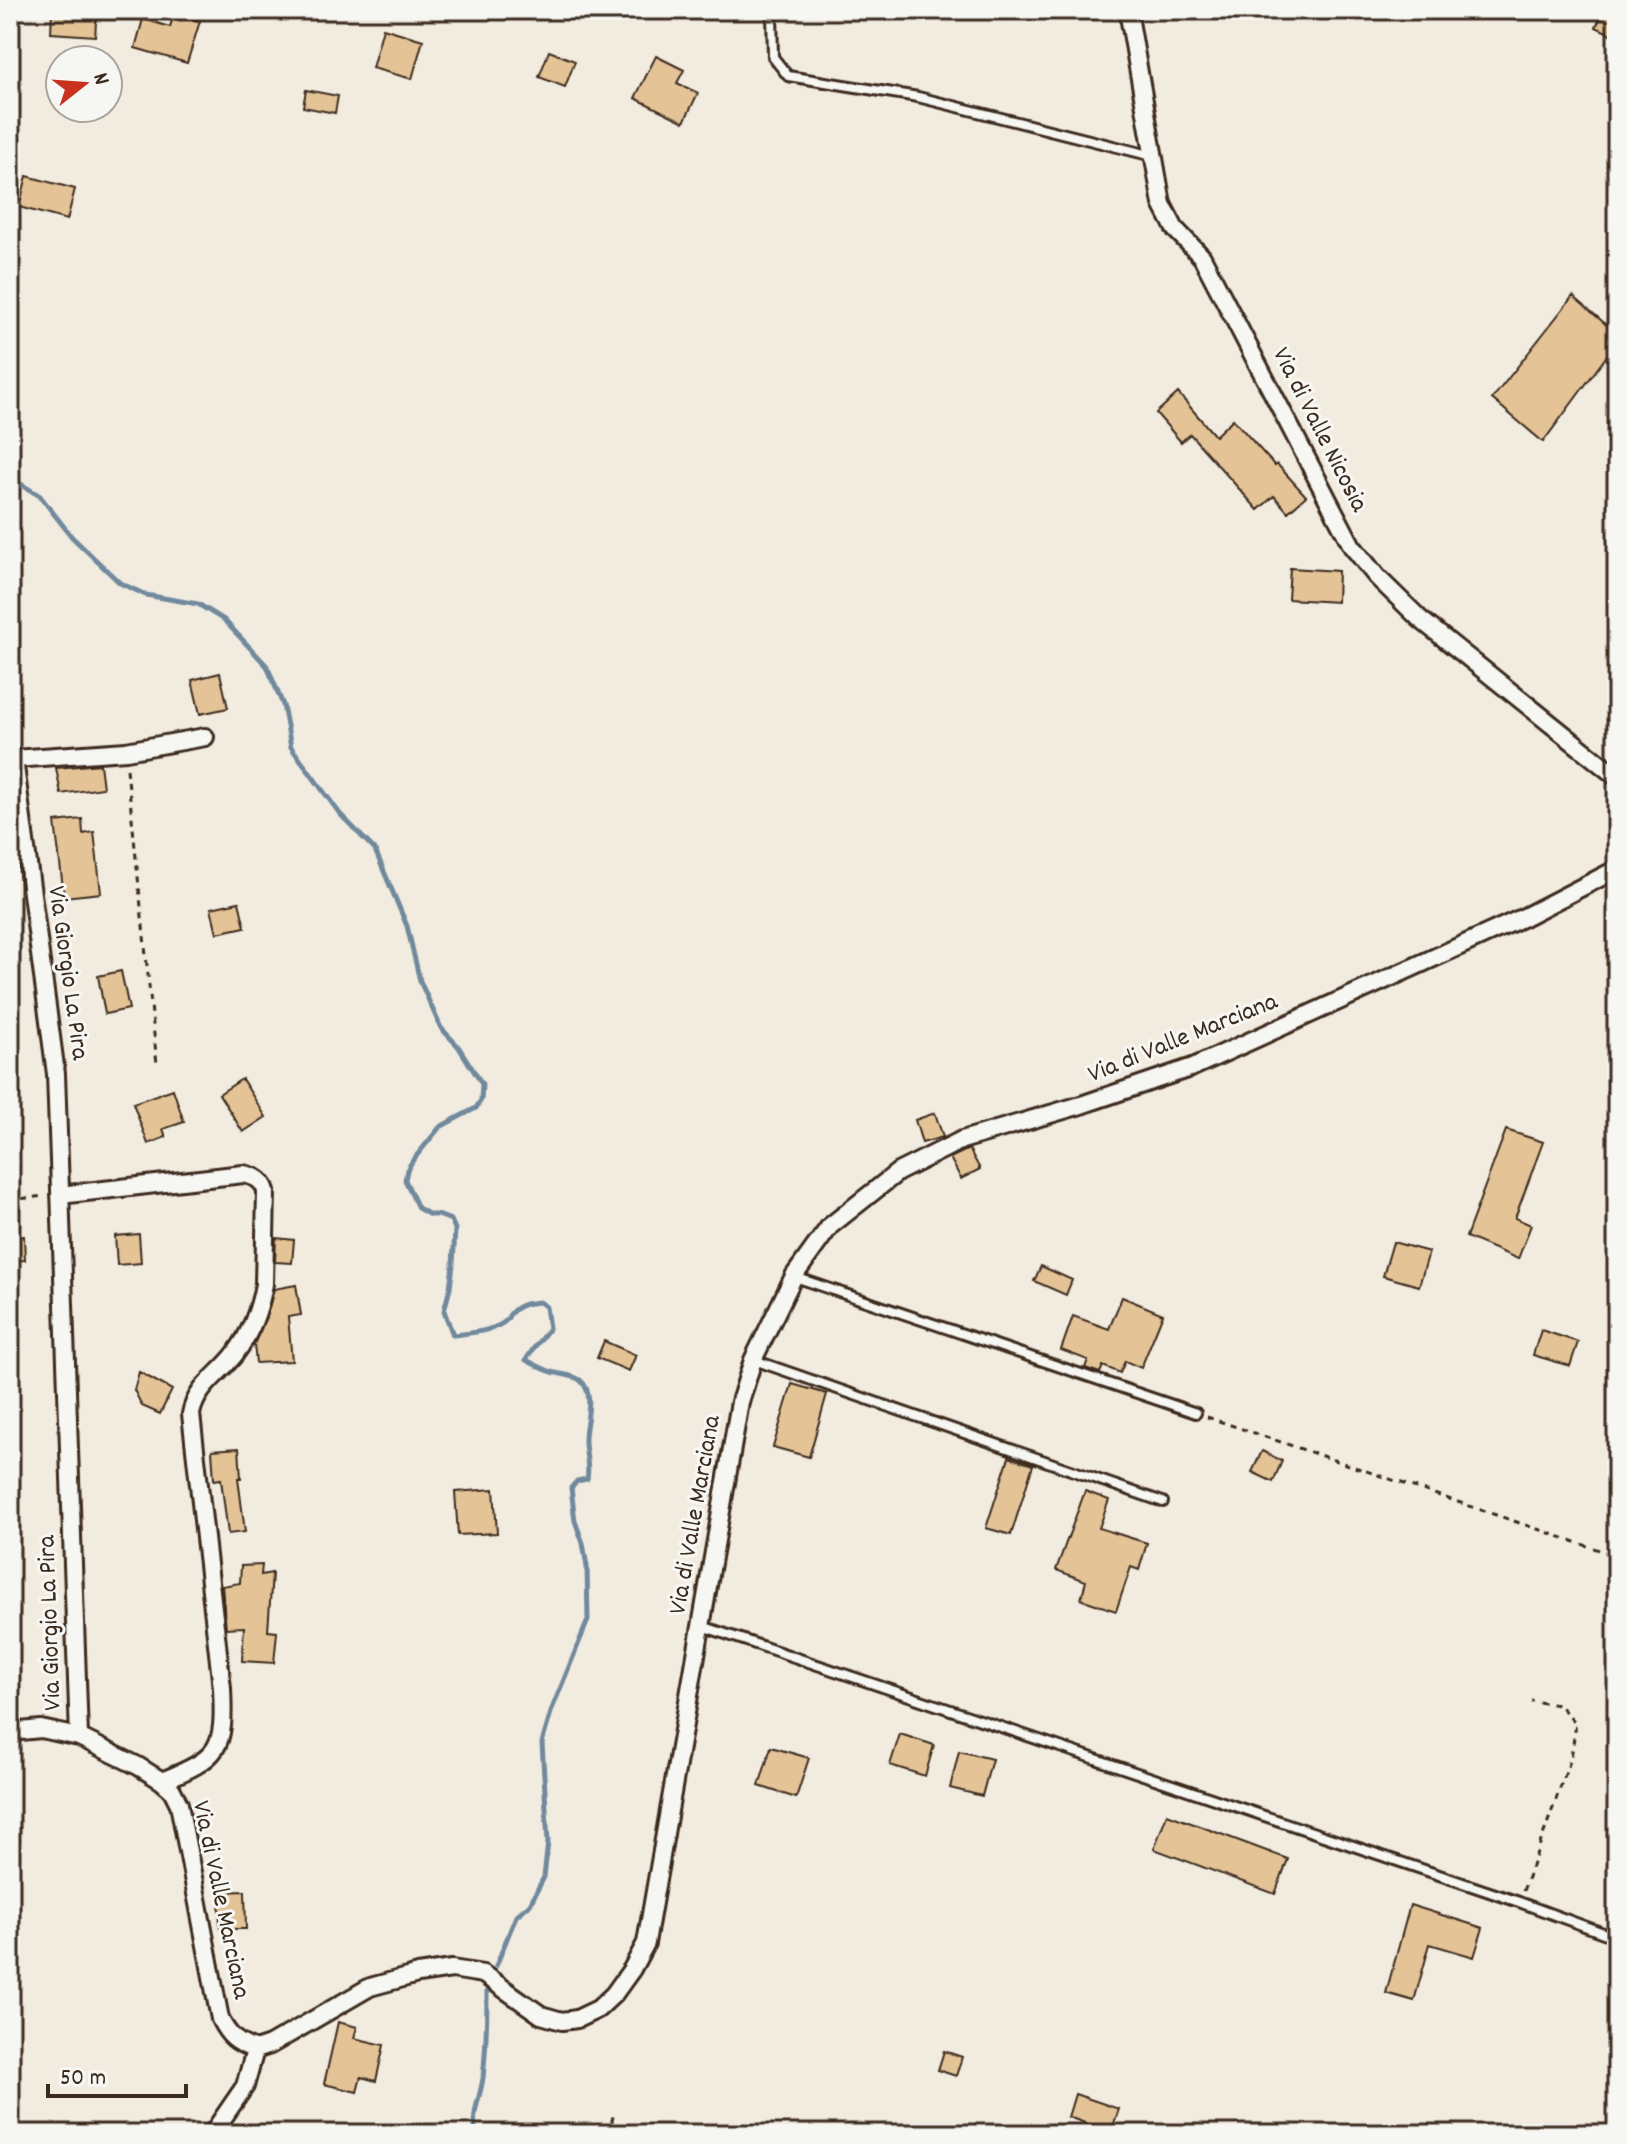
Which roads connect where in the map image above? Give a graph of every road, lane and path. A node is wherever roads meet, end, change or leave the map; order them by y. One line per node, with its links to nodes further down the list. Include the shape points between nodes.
1 (769, 10): 3 (lane, via 773,57 788,76 918,97)
2 (1128, 10): 3 (street, Via di Valle Nicosia)
3 (1153, 156): 6 (street, Via di Valle Nicosia, via 1162,204 1175,229 1202,257 1352,546 1420,619)
4 (205, 737): 5 (street, Via Giorgio La Pira)
5 (126, 751): 8 (path); 9 (street, Via Giorgio La Pira, via 14,759 56,1074)
6 (1617, 777)
7 (1617, 869): 11 (street, Via di Valle Marciana, via 1524,917 1193,1067 962,1140 898,1172 830,1226)
8 (157, 1064)
9 (60, 1195): 10 (path); 19 (street, Via Giorgio La Pira); 20 (street, Via di Valle Marciana, via 243,1174 265,1185 262,1297 248,1334 201,1390 191,1414 223,1730 211,1755)
10 (10, 1200)
11 (794, 1276): 12 (street, Via di Valle Marciana); 13 (lane)
12 (753, 1360): 14 (lane); 16 (street, Via di Valle Marciana, via 740,1402)
13 (1196, 1413): 15 (path)
14 (1163, 1502)
15 (1617, 1556)
16 (702, 1626): 21 (lane); 23 (street, Via di Valle Marciana, via 646,1943 614,1994 598,2009 562,2021 541,2015 483,1974 452,1969 418,1974 370,1987)
17 (1531, 1701): 21 (path, via 1559,1705 1576,1723 1571,1758)
18 (10, 1732): 19 (street, Via di Valle Marciana, via 41,1729)
19 (79, 1737): 20 (street, Via di Valle Marciana)
20 (162, 1781): 23 (street, Via di Valle Marciana, via 179,1804 220,2019 228,2035)
21 (1519, 1902): 22 (lane)
22 (1617, 1938)
23 (255, 2050): 25 (street, via 245,2086)
24 (614, 2112): 26 (path)
25 (212, 2134)
26 (609, 2134)

